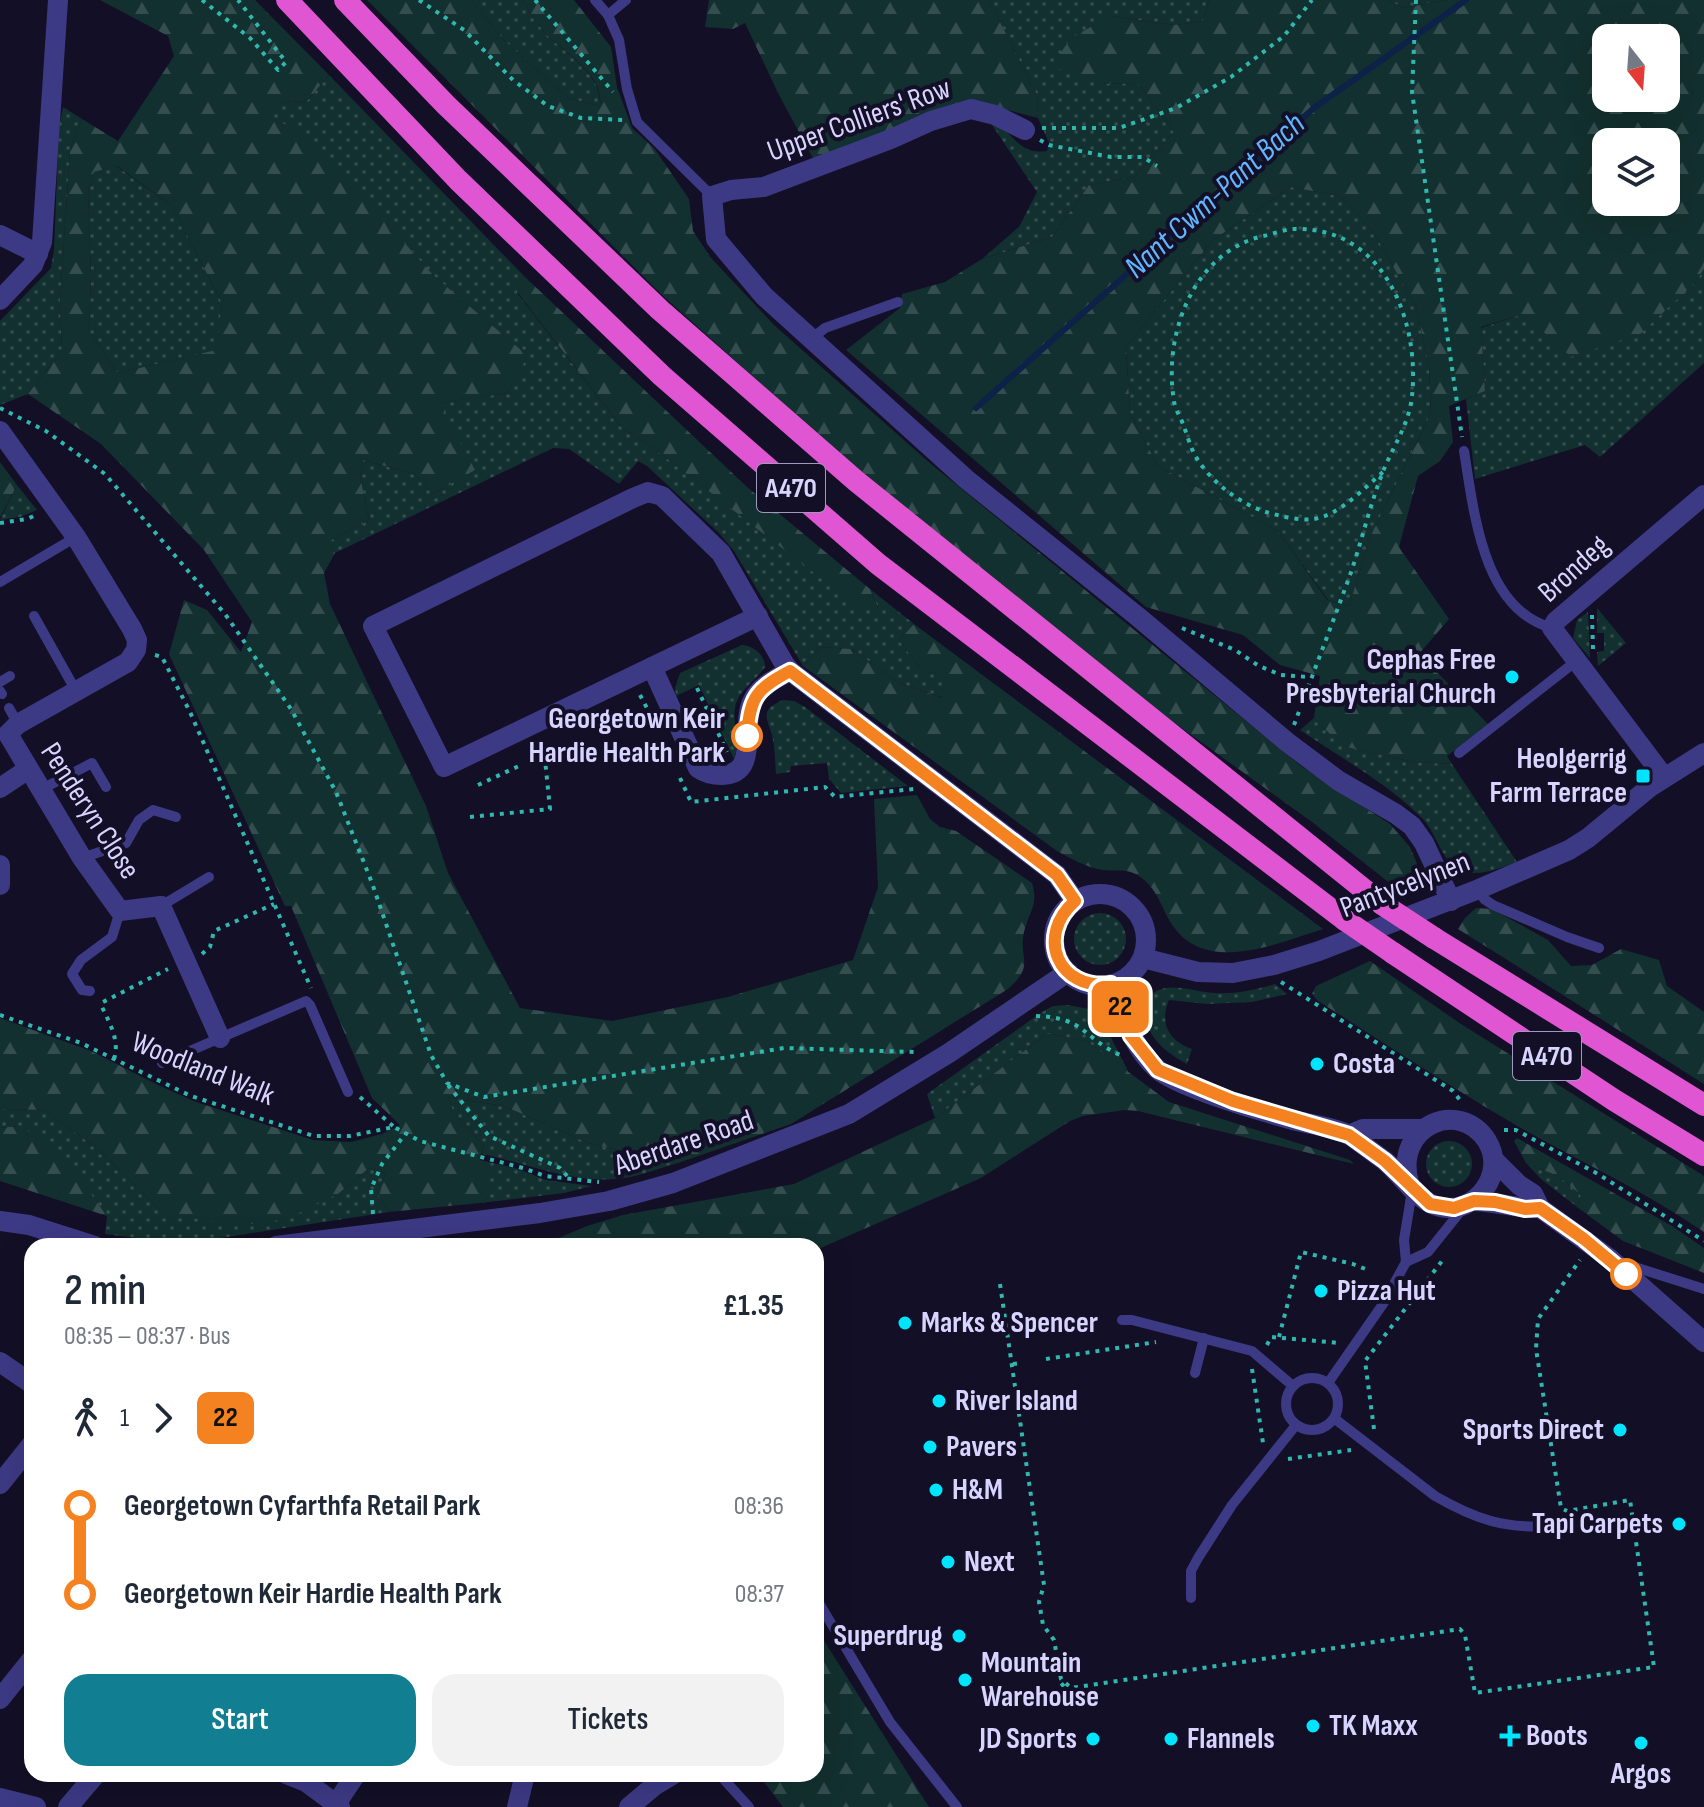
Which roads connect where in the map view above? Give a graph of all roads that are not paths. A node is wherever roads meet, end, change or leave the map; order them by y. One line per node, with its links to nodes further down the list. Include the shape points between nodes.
1 (58, 0): 10 (street)
2 (287, 0): 54 (highway, A470, bridge, via 458,180 662,376 878,564 1345,920)
3 (345, 0): 51 (highway, A470, bridge, via 660,310 856,481 1382,904)
4 (595, 0): 6 (lane)
5 (626, 0): 6 (lane)
6 (608, 15): 8 (lane, via 619,40 637,122)
7 (1025, 130): 8 (street, Upper Colliers' Row, via 971,109 764,187)
8 (712, 196): 13 (street, via 716,239)
9 (0, 235): 10 (street)
10 (38, 254): 11 (street)
11 (0, 300)
12 (898, 302): 13 (lane, via 825,328)
13 (810, 340): 40 (street, via 966,479 1287,742 1412,826)
14 (0, 431): 17 (street)
15 (1464, 451): 21 (lane, via 1473,509 1495,576 1519,612)
16 (1704, 495): 21 (street, Brondeg)
17 (76, 537): 18 (lane); 25 (street, Penderyn Close, via 137,640 128,662)
18 (0, 582)
19 (34, 616): 25 (lane)
20 (758, 616): 22 (street); 22 (street, via 721,553 662,496 648,492 373,626 444,767); 24 (street)
21 (1552, 628): 23 (street, Brondeg)
22 (652, 667): 24 (street, via 698,768 725,775 740,769 747,757 749,710 756,695)
23 (1579, 667): 26 (lane); 29 (street, Brondeg)
24 (790, 671): 39 (street, via 1057,875)
25 (76, 691): 28 (street, Penderyn Close, via 14,716 8,734)
26 (1459, 753)
27 (1704, 753): 29 (street, Pantycelynen)
28 (27, 770): 31 (street); 32 (street, Penderyn Close)
29 (1664, 777): 38 (street, Pantycelynen, via 1569,850)
30 (106, 787): 32 (lane, via 92,763)
31 (0, 788)
32 (40, 790): 34 (street, Penderyn Close)
33 (176, 817): 34 (lane, via 153,810 139,820 126,843)
34 (82, 858): 42 (street, Penderyn Close)
35 (0, 865): 37 (street)
36 (209, 877): 41 (lane)
37 (0, 885)
38 (1479, 889): 40 (street, Pantycelynen); 43 (lane, via 1493,905)
39 (1075, 901): 44 (street, via 1103,893 1130,904 1145,929); 45 (street, via 1057,922 1054,935 1059,961)
40 (1451, 901): 44 (street, Pantycelynen, via 1254,971 1198,972)
41 (161, 906): 42 (street, Penderyn Close); 48 (street, Penderyn Close)
42 (120, 911): 47 (lane, via 112,937 74,968 75,982)
43 (1599, 948)
44 (1143, 958): 46 (street, via 1130,975)
45 (1068, 972): 46 (street, via 1088,984); 61 (street, Aberdare Road, via 849,1114 673,1183 609,1201)
46 (1111, 984): 53 (street, via 1131,1036 1158,1070 1233,1101)
47 (90, 991)
48 (220, 1038): 49 (lane); 50 (lane, via 306,1001)
49 (162, 1063)
50 (348, 1092)
51 (1704, 1105)
52 (1422, 1129): 53 (street, via 1363,1129); 55 (street, via 1439,1121 1475,1128 1488,1142); 56 (street, via 1406,1154)
53 (1349, 1135): 56 (street)
54 (1704, 1155)
55 (1494, 1160): 57 (street, via 1486,1190); 58 (street, via 1533,1194)
56 (1411, 1186): 57 (street, via 1442,1208); 63 (lane)
57 (1470, 1203): 58 (street); 63 (lane, via 1428,1252)
58 (1540, 1208): 62 (street)
59 (0, 1221): 60 (street)
60 (70, 1238)
61 (357, 1238)
62 (1609, 1258): 64 (lane); 67 (street)
63 (1406, 1262): 71 (lane)
64 (1704, 1289)
65 (1122, 1320): 66 (lane)
66 (1204, 1338): 69 (lane); 72 (lane, via 1252,1351)
67 (1704, 1342)
68 (0, 1362): 70 (street)
69 (1195, 1373)
70 (24, 1378)
71 (1328, 1383): 72 (lane, via 1313,1377); 73 (lane, via 1339,1401)
72 (1293, 1386): 74 (lane, via 1286,1407)
73 (1335, 1419): 74 (lane, via 1320,1430); 77 (lane, via 1452,1506 1510,1527)
74 (1296, 1425): 78 (lane, via 1232,1505 1198,1558 1191,1571)
75 (24, 1454): 76 (street)
76 (0, 1484)
77 (1550, 1526)
78 (1191, 1598)
79 (824, 1611): 95 (lane, via 890,1722)
80 (24, 1669): 81 (street)
81 (0, 1699)
82 (89, 1782): 91 (street)
83 (306, 1782): 89 (street)
84 (351, 1782): 89 (street)
85 (523, 1782): 92 (street)
86 (661, 1782): 93 (street)
87 (726, 1782): 94 (lane)
88 (0, 1798): 90 (street)
89 (338, 1805)
90 (36, 1807)
91 (68, 1807)
92 (517, 1807)
93 (629, 1807)
94 (749, 1807)
95 (957, 1807)

